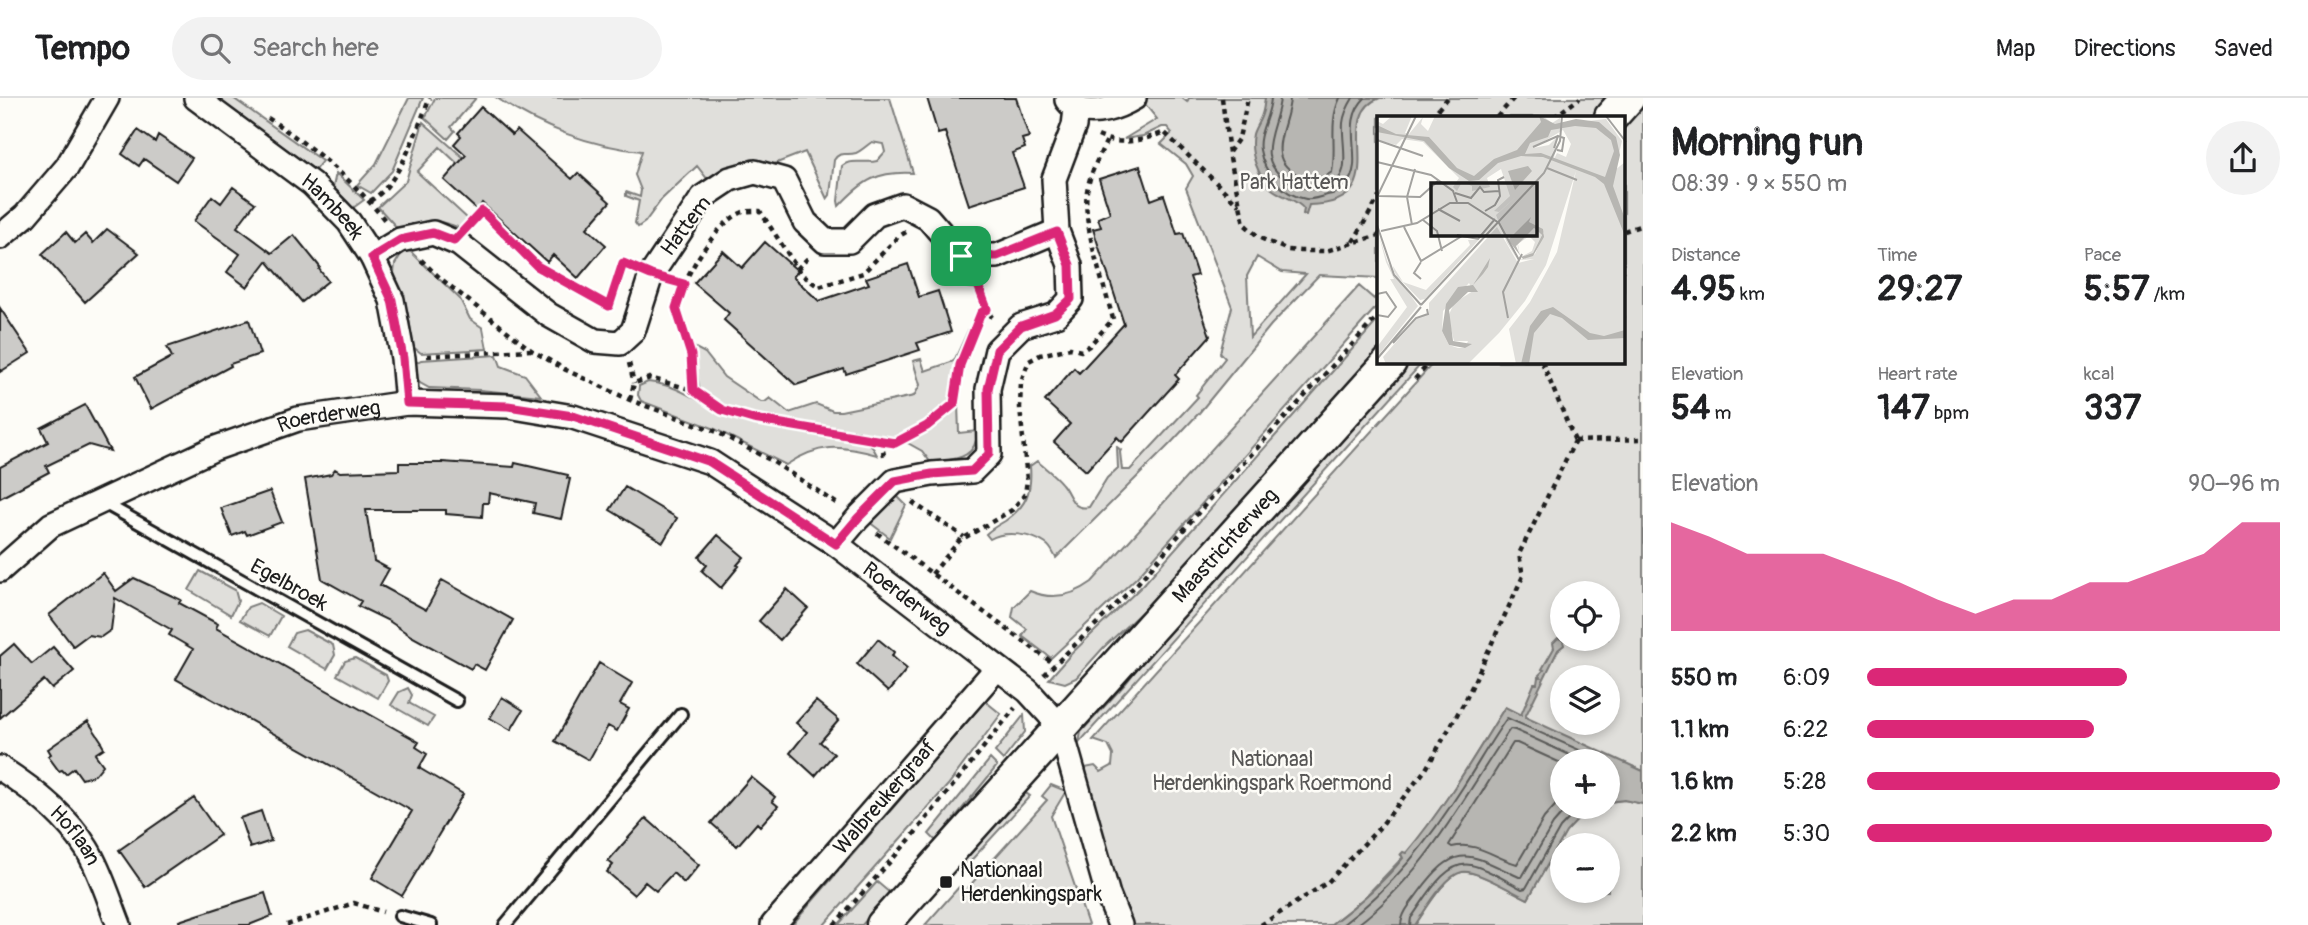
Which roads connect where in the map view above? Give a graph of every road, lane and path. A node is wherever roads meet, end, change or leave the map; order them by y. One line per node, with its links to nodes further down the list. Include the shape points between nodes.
1 (107, 98): 25 (street, via 67,167 25,216)
2 (196, 98): 29 (street, Hambeek, via 312,184 349,222)
3 (430, 98): 19 (path, via 398,171)
4 (1134, 98): 11 (street, via 1110,109)
5 (1222, 98): 17 (path)
6 (1248, 98): 17 (path, via 1239,138)
7 (1448, 98): 12 (path)
8 (1514, 98): 13 (path)
9 (1580, 98): 14 (path)
10 (1628, 98): 15 (main road)
11 (1072, 111): 16 (path); 23 (street, via 1054,179)
12 (1432, 116)
13 (1498, 116)
14 (1555, 116)
15 (1612, 116)
16 (1107, 140): 20 (path, via 1142,141 1164,132); 36 (path, via 1087,192 1088,223 1113,319 1081,351 1070,348)
17 (1229, 153): 20 (path)
18 (1377, 200): 27 (path)
19 (370, 201)
20 (1240, 206): 27 (path, via 1244,224 1260,238 1288,250 1326,251)
21 (1643, 225): 22 (path)
22 (1626, 230)
23 (1057, 232): 28 (street, via 997,256); 33 (street, via 1070,265 1071,299 1055,314 1021,326)
24 (1377, 236): 27 (path)
25 (0, 237)
26 (454, 241): 29 (street, Hattem, via 433,233 400,240); 30 (street, Hattem, via 549,315 595,341 620,342 633,331); 30 (path, via 482,211 537,266 609,306 623,263)
27 (1352, 243)
28 (961, 256): 30 (street, Hattem, via 928,218 903,205 875,215 849,241 825,241 805,222 784,180 755,172 730,179 703,197); 31 (path, via 954,282 978,285)
29 (372, 257): 35 (street, Hambeek, via 392,300)
30 (651, 275): 39 (path, via 684,284 676,308 691,355)
31 (987, 309): 33 (path); 39 (path, via 981,313 960,365 954,404 895,443 753,419 722,410)
32 (1377, 317): 49 (path, via 1138,584)
33 (1013, 334): 36 (path); 45 (street, via 997,350 988,389 989,454 972,471 895,481)
34 (531, 350): 35 (path)
35 (403, 358): 41 (street, Hambeek)
36 (1034, 358): 47 (path, via 1021,381 1025,494 1012,510 959,541)
37 (1388, 364): 52 (main road, Maastrichterweg)
38 (1543, 364): 43 (path)
39 (693, 390): 40 (path, via 650,378 634,383)
40 (630, 400)
41 (407, 403): 44 (street, Roerderweg, via 298,419 213,449); 45 (street, Roerderweg, via 508,406 573,416 710,462)
42 (1643, 439): 43 (path)
43 (1575, 441): 63 (path, via 1520,554 1523,576 1466,699 1426,769 1328,882)
44 (102, 502): 46 (street, Roerderweg, via 51,525); 50 (lane, Egelbroek)
45 (836, 544): 48 (street, Roerderweg)
46 (0, 570)
47 (932, 574)
48 (997, 668): 49 (street, Roerderweg); 59 (street, Walbreukergraaf)
49 (1028, 691): 52 (street, Roerderweg); 60 (path, via 911,838)
50 (457, 702)
51 (681, 713): 58 (lane)
52 (1060, 726): 61 (main road, Maastrichterweg); 62 (street)
53 (0, 768): 55 (street, Hoflaan, via 66,821 88,850)
54 (400, 916): 56 (path, via 354,903); 57 (lane)
55 (119, 925)
56 (287, 925)
57 (431, 925)
58 (505, 925)
59 (772, 925)
60 (834, 925)
61 (883, 925)
62 (1120, 925)
63 (1261, 925)

